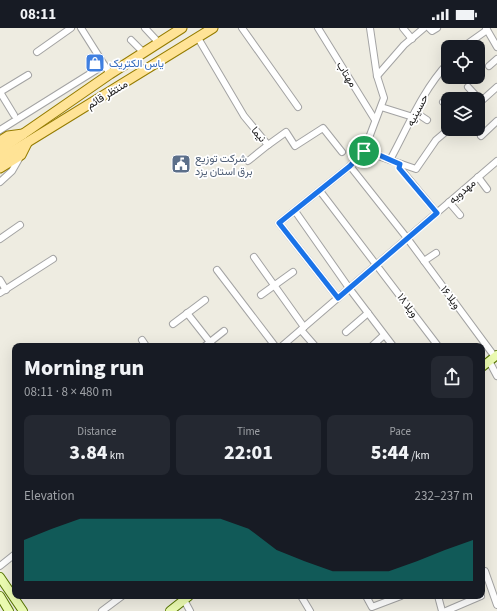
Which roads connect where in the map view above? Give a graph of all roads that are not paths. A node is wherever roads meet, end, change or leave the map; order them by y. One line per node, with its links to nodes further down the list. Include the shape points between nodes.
1 (71, 28): 20 (street)
2 (81, 28): 23 (street)
3 (145, 28): 18 (street)
4 (182, 28): 18 (main road, منتظر قائم)
5 (213, 28): 14 (main road, منتظر قائم)
6 (242, 28): 34 (street)
7 (318, 28): 38 (street, مهتاب)
8 (370, 28): 28 (street)
9 (403, 28): 15 (street)
10 (424, 28): 15 (street)
11 (429, 28): 12 (street, via 432,31)
12 (437, 28)
13 (487, 29): 17 (street); 19 (street)
14 (198, 38): 44 (main road, منتظر قائم); 46 (street, نیما, via 244,116)
15 (412, 38): 28 (street)
16 (131, 40): 21 (street)
17 (472, 40)
18 (159, 43): 21 (main road, منتظر قائم)
19 (497, 46)
20 (37, 52)
21 (144, 53): 26 (main road, منتظر قائم)
22 (497, 59): 24 (street)
23 (104, 65): 26 (street); 41 (street)
24 (489, 66)
25 (441, 71): 36 (street, حسینیه)
26 (110, 74): 44 (main road, منتظر قائم)
27 (28, 75): 31 (street)
28 (377, 76): 35 (street, via 384,98)
29 (468, 87): 32 (street)
30 (497, 87): 33 (street)
31 (0, 92): 37 (street)
32 (472, 92)
33 (485, 98)
34 (298, 107)
35 (381, 107): 36 (street); 38 (street)
36 (414, 114): 39 (street); 52 (street, حسینیه)
37 (14, 115)
38 (375, 120): 48 (street)
39 (427, 120)
40 (497, 121): 42 (street)
41 (0, 130)
42 (485, 132)
43 (441, 136): 55 (street, via 416,169)
44 (27, 137): 45 (main road, via 8,136); 47 (main road, منتظر قائم); 50 (main road); 51 (main road, منتظر قائم)
45 (0, 141)
46 (268, 145): 49 (street, نیما, via 286,132 295,146 323,128); 53 (street)
47 (0, 150)
48 (364, 151): 52 (street, via 375,152); 56 (street)
49 (342, 152)
50 (21, 155): 57 (main road); 59 (street, via 12,171)
51 (0, 159)
52 (390, 160): 55 (street)
53 (248, 161)
54 (497, 161): 58 (street, مهدویه)
55 (400, 164): 64 (street, via 399,168)
56 (350, 166): 61 (street); 67 (street, ویلا ۱۶)
57 (0, 168)
58 (478, 177): 60 (street); 62 (street, مهدویه)
59 (0, 182)
60 (487, 189)
61 (320, 191): 63 (street); 73 (street, ویلا ۱۸)
62 (449, 202): 64 (street, مهدویه); 65 (street)
63 (295, 211): 78 (street); 81 (street, via 279,223)
64 (437, 213): 67 (street, مهدویه)
65 (460, 215)
66 (20, 225): 68 (street)
67 (407, 238): 72 (street, ویلا ۱۶); 73 (street, مهدویه)
68 (0, 239)
69 (436, 253): 72 (street)
70 (254, 257): 77 (street)
71 (53, 259): 79 (street)
72 (424, 261): 100 (street, ویلا ۱۶)
73 (377, 264): 78 (street, مهدویه); 99 (street, ویلا ۱۸)
74 (217, 270): 94 (street)
75 (293, 272): 77 (street)
76 (0, 280): 79 (street)
77 (274, 285): 80 (street); 86 (street)
78 (349, 288): 81 (street, مهدویه); 84 (street)
79 (3, 292)
80 (261, 295)
81 (338, 298): 86 (street, مهدویه)
82 (205, 300): 83 (street)
83 (187, 313): 85 (street); 92 (street)
84 (368, 313): 88 (street); 89 (street)
85 (173, 324)
86 (303, 328): 95 (street, مهدویه); 96 (street)
87 (224, 331): 93 (street)
88 (346, 332)
89 (384, 335): 97 (street); 98 (street)
90 (142, 340): 91 (street)
91 (144, 343)
92 (210, 343)
93 (212, 343)
94 (273, 343)
95 (286, 343)
96 (313, 343)
97 (375, 343)
98 (391, 343)
99 (436, 343)
100 (483, 343)
101 (485, 346): 102 (street, ویلا ۱۶)
102 (494, 358): 103 (main road); 104 (street, ویلا ۱۶)
103 (485, 365)
104 (497, 376)
105 (12, 556): 106 (street)
106 (0, 566)
107 (485, 571): 109 (street)
108 (0, 577): 112 (main road)
109 (492, 591): 110 (street); 122 (street)
110 (485, 594)
111 (0, 596): 123 (main road)
112 (12, 596)
113 (14, 599): 124 (main road)
114 (118, 599): 125 (street)
115 (186, 599): 126 (main road)
116 (187, 599): 127 (street)
117 (303, 599): 128 (street)
118 (368, 599): 119 (street, via 372,607)
119 (393, 599)
120 (439, 599): 129 (street)
121 (474, 599): 129 (street)
122 (497, 605)
123 (9, 611)
124 (22, 611)
125 (102, 611)
126 (170, 611)
127 (190, 611)
128 (310, 611)
129 (444, 611)

